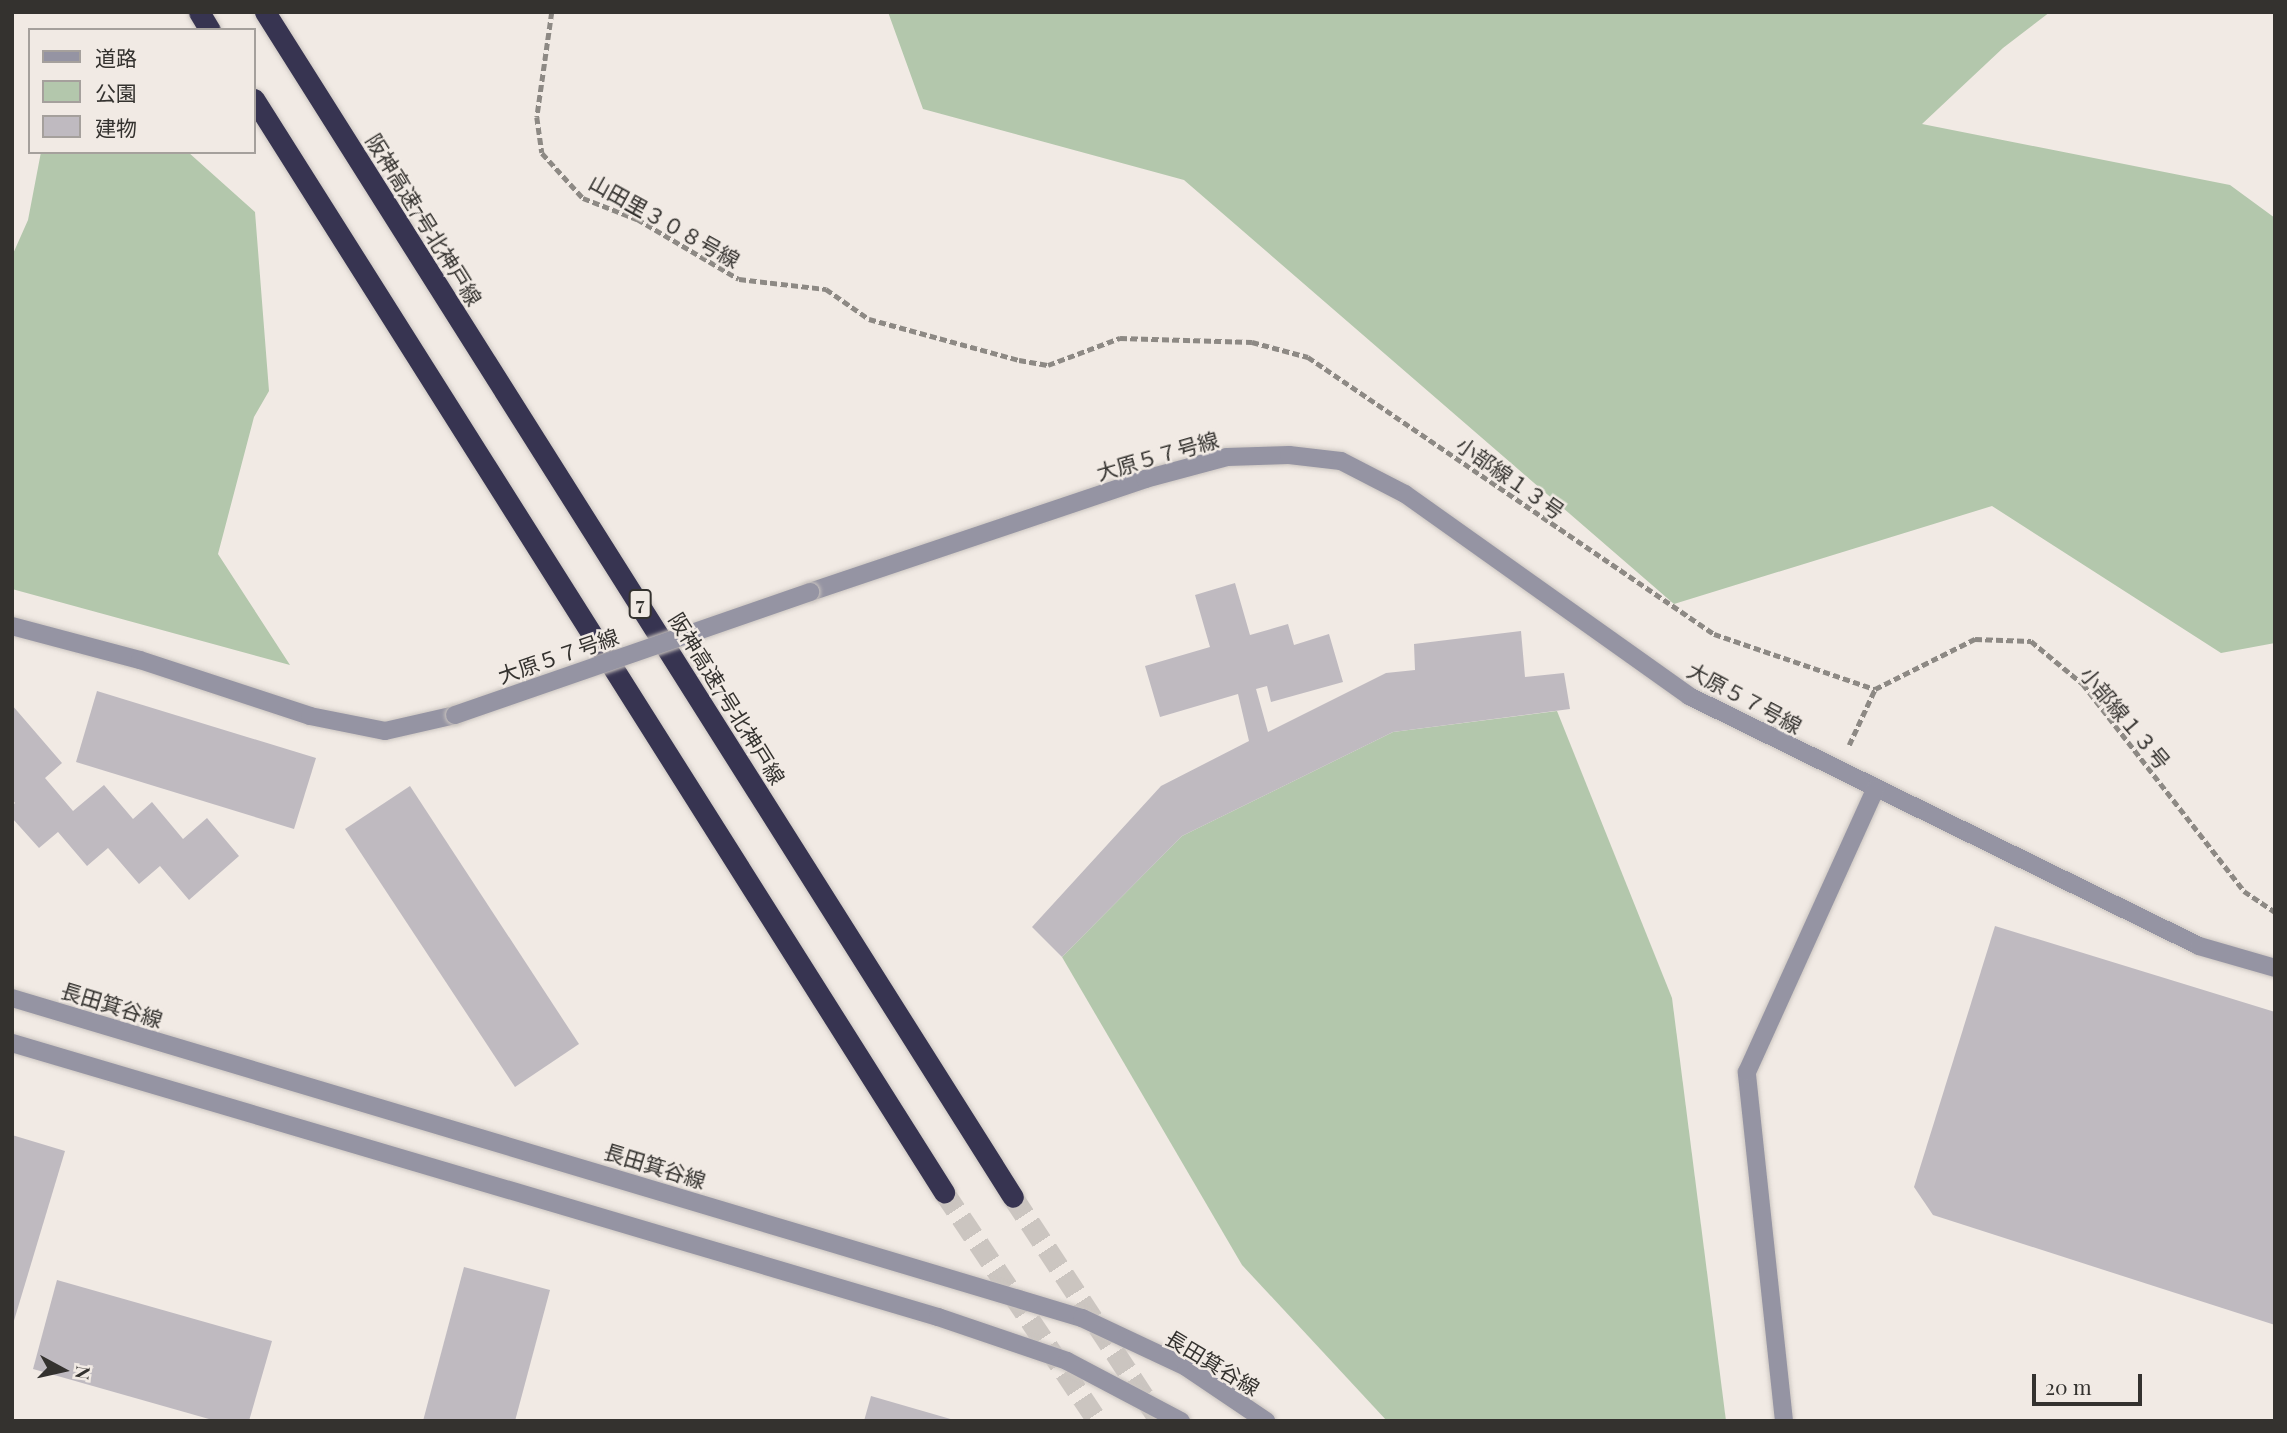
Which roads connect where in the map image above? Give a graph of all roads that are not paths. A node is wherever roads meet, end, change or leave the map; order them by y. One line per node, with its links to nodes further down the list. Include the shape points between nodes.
1 (199, 12): 3 (highway)
2 (265, 12): 11 (highway, 阪神高速7号北神戸線 / 7)
3 (209, 28)
4 (256, 102): 10 (highway)
5 (12, 626): 6 (street, 大原５７号線, bridge, via 140,660 310,716 385,731 455,715 1145,479 1227,457 1289,456 1341,461 1405,494 1689,696)
6 (1875, 790): 7 (street, 大原５７号線, via 2199,946); 14 (street, via 1747,1072)
7 (2275, 968)
8 (12, 998): 13 (street, 長田箕谷線, via 1082,1318 1186,1367)
9 (12, 1043): 12 (street, via 938,1317 1067,1361)
10 (944, 1192)
11 (1013, 1198)
12 (1181, 1421)
13 (1266, 1421)
14 (1784, 1421)

